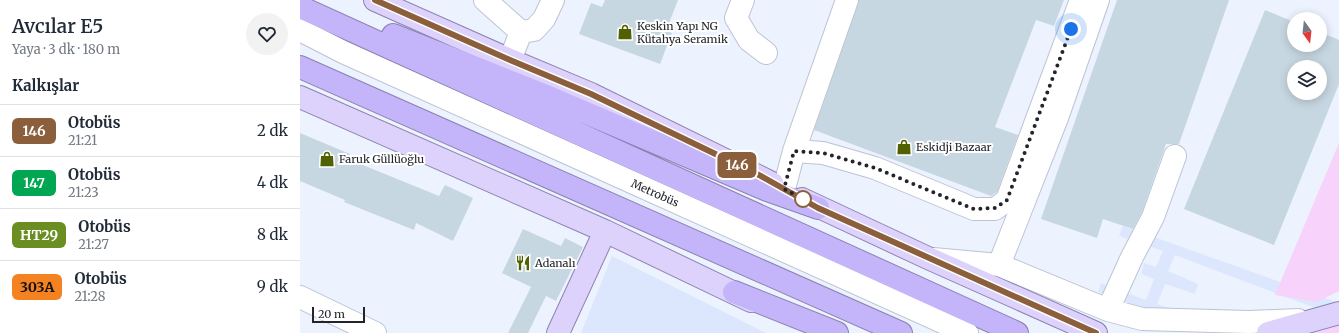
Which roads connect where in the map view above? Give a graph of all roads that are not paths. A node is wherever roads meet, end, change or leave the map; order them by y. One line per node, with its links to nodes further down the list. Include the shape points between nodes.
1 (375, 0): 9 (main road)
2 (484, 0): 12 (street)
3 (553, 0): 12 (street, via 544,18 534,30)
4 (743, 0): 15 (street, via 736,18 748,40)
5 (847, 0): 19 (street)
6 (1081, 0): 19 (street, via 1007,200 995,208 974,209 875,168 823,153)
7 (1098, 0): 25 (street, via 1057,118)
8 (300, 2): 22 (highway, via 430,49 767,190)
9 (400, 5): 16 (main road)
10 (300, 7): 38 (highway)
11 (300, 30): 14 (street, Metrobüs)
12 (521, 32): 16 (street)
13 (300, 38): 14 (street, Metrobüs)
14 (342, 52): 37 (street, Metrobüs)
15 (766, 53)
16 (510, 60): 21 (main road, via 591,94)
17 (300, 67): 36 (highway)
18 (300, 97): 23 (main road)
19 (794, 151): 21 (street)
20 (1174, 156): 29 (street, via 1153,217)
21 (784, 189): 22 (main road)
22 (818, 208): 24 (main road)
23 (605, 231): 26 (main road); 33 (main road)
24 (928, 258): 25 (street); 39 (main road)
25 (999, 265): 29 (street)
26 (734, 292): 34 (main road); 35 (highway)
27 (300, 297): 32 (street)
28 (1339, 309): 31 (main road)
29 (1108, 310): 31 (street, via 1142,319 1249,322)
30 (1339, 313): 31 (main road)
31 (1317, 319): 40 (main road)
32 (375, 333)
33 (558, 333)
34 (818, 333)
35 (837, 333)
36 (901, 333)
37 (967, 333)
38 (1017, 333)
39 (1096, 333)
40 (1268, 333)

